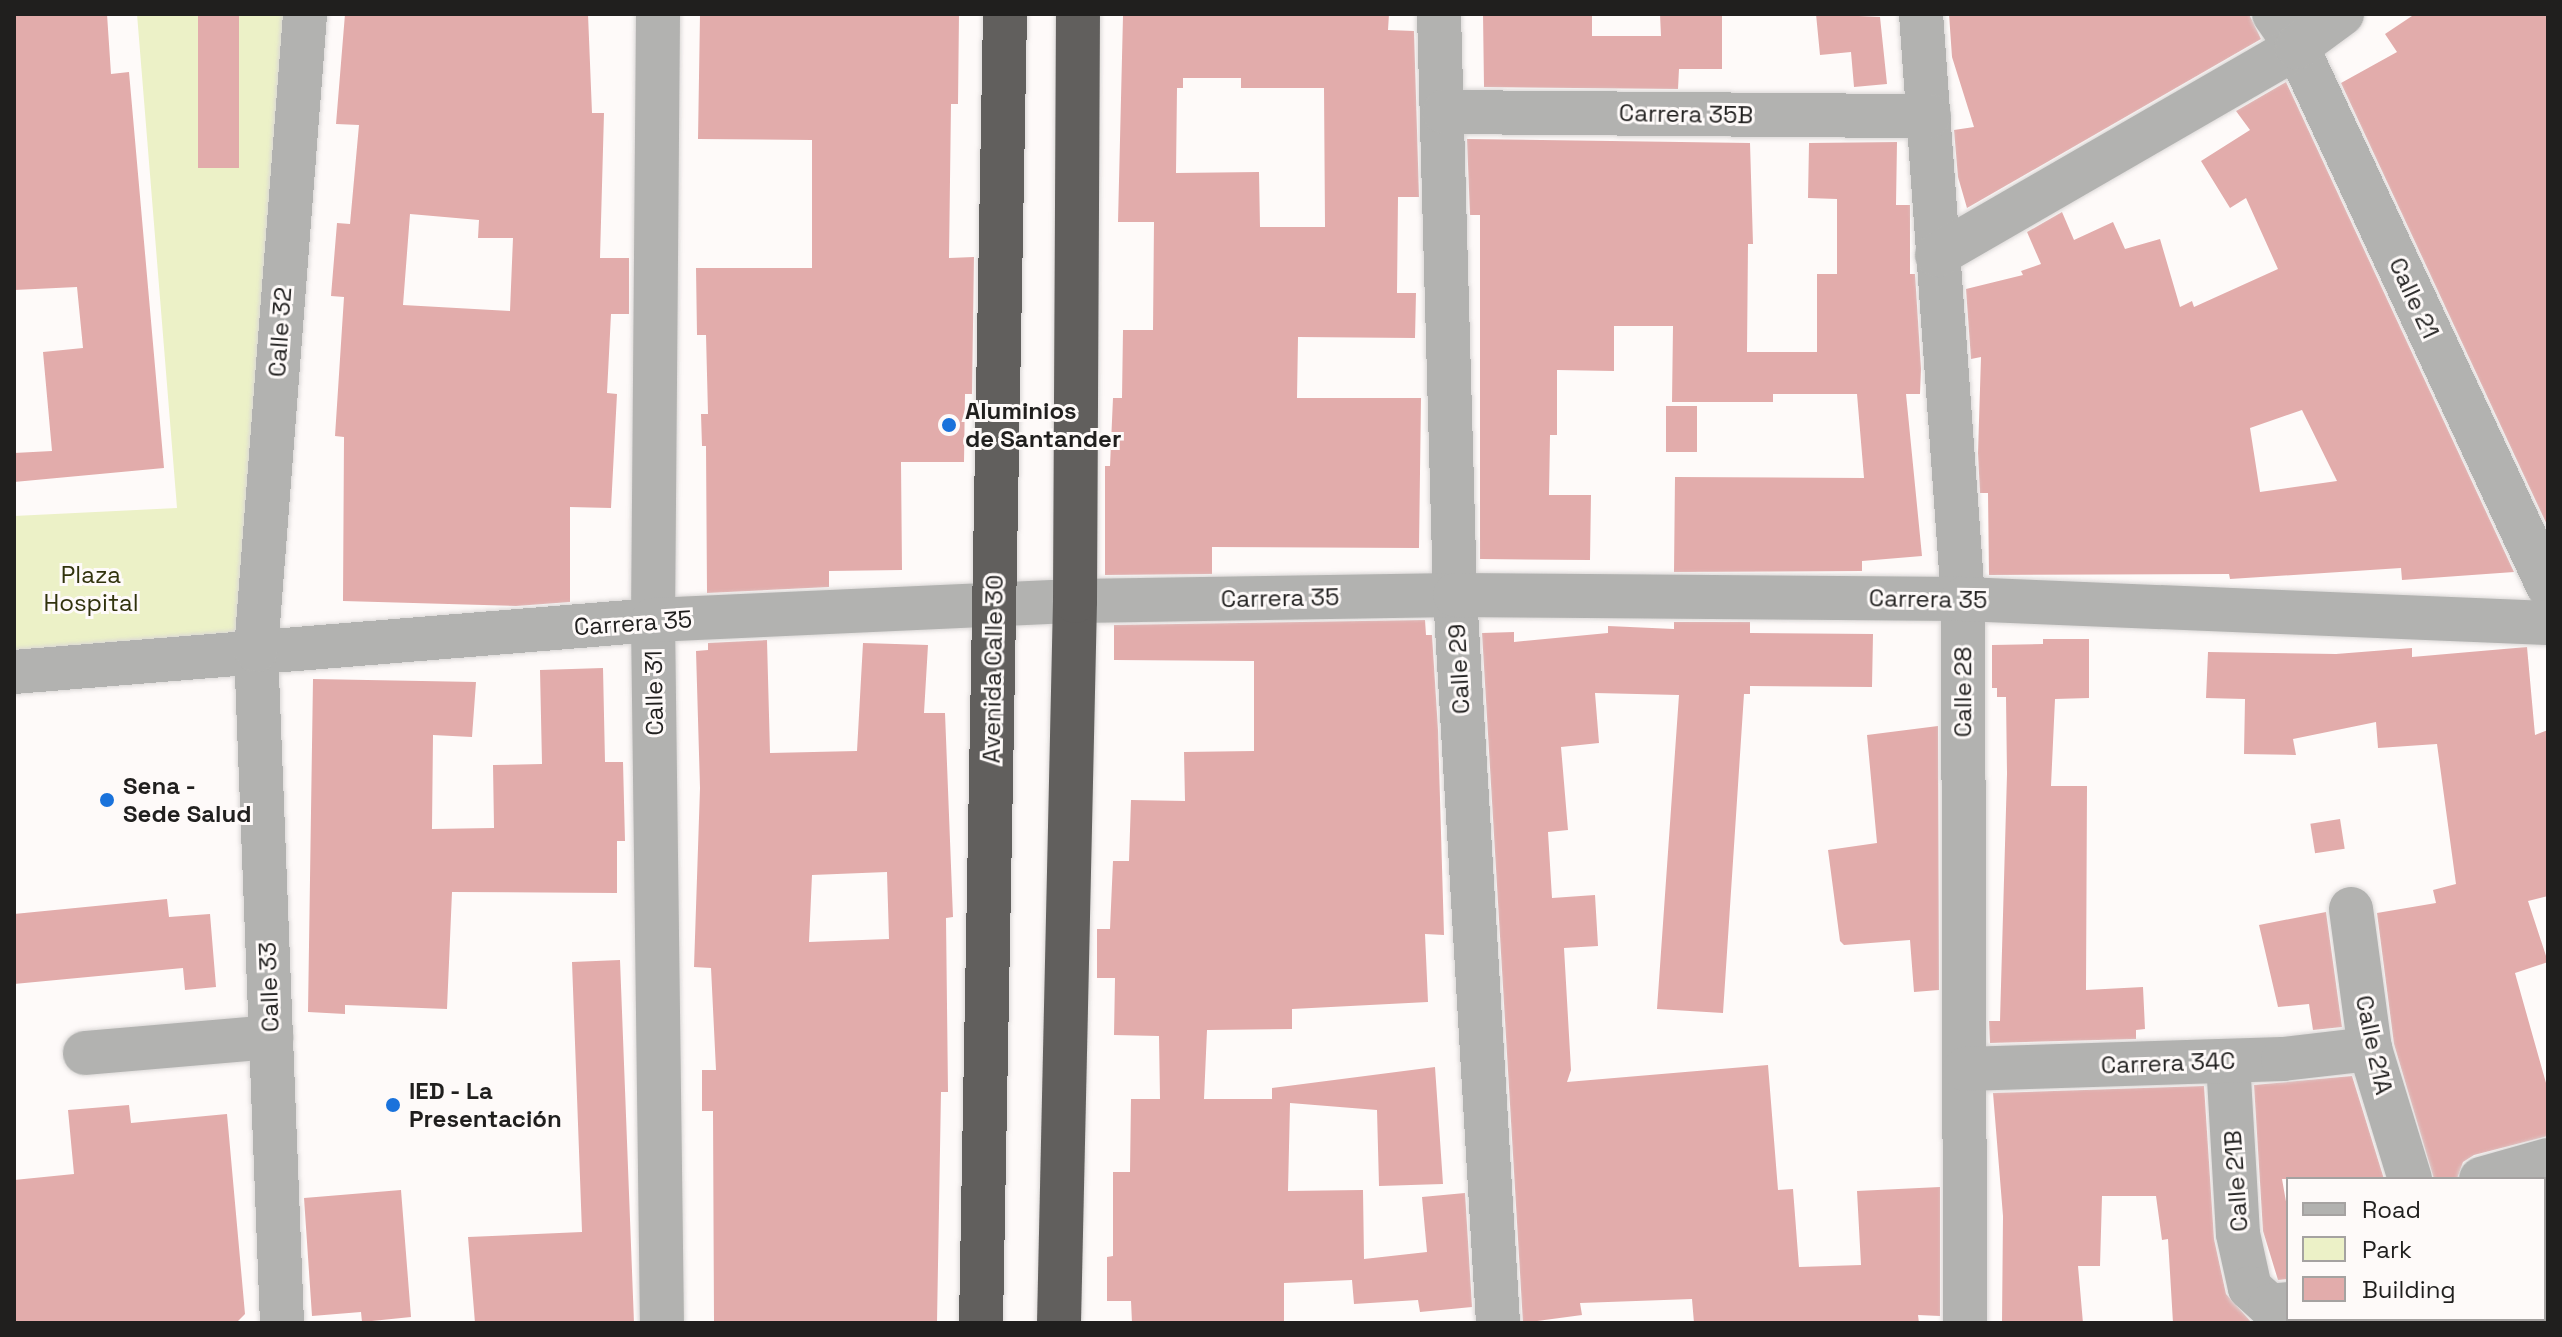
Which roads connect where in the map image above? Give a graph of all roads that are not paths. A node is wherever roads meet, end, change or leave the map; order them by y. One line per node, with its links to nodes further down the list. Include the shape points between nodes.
1 (305, 14): 19 (street, Calle 32)
2 (658, 14): 17 (street, Calle 31)
3 (1005, 14): 16 (highway, Avenida Calle 30)
4 (1078, 14): 15 (highway)
5 (1439, 14): 9 (street, Calle 29)
6 (1921, 14): 10 (street, Calle 28)
7 (2342, 14): 8 (street)
8 (2286, 30): 11 (street); 12 (street, Calle 21)
9 (1444, 112): 10 (street, Carrera 35B); 13 (street, Calle 29)
10 (1929, 116): 11 (street, Calle 28)
11 (1937, 255): 14 (street, Calle 28)
12 (2548, 586)
13 (1455, 595): 14 (street, Carrera 35); 15 (street, Carrera 35); 35 (street, Calle 29)
14 (1963, 599): 18 (street, Carrera 35); 26 (street, Calle 28)
15 (1075, 601): 16 (street, Carrera 35); 34 (highway)
16 (995, 607): 17 (street, Carrera 35); 33 (highway, Avenida Calle 30)
17 (653, 620): 19 (street, Carrera 35); 32 (street, Calle 31)
18 (2548, 623)
19 (256, 650): 20 (street, Carrera 35); 22 (street, Calle 33)
20 (14, 672)
21 (2351, 909): 23 (street, Calle 21A)
22 (271, 1037): 24 (street); 31 (street, Calle 33)
23 (2370, 1049): 25 (street, Carrera 34C); 28 (street, Calle 21A)
24 (85, 1053)
25 (2228, 1061): 26 (street, Carrera 34C); 30 (street, Calle 21B, via 2238,1234)
26 (1965, 1069): 36 (street, Calle 28)
27 (2548, 1160): 29 (street)
28 (2409, 1177)
29 (2488, 1177)
30 (2272, 1301)
31 (282, 1323)
32 (662, 1323)
33 (981, 1323)
34 (1059, 1323)
35 (1498, 1323)
36 (1965, 1323)

